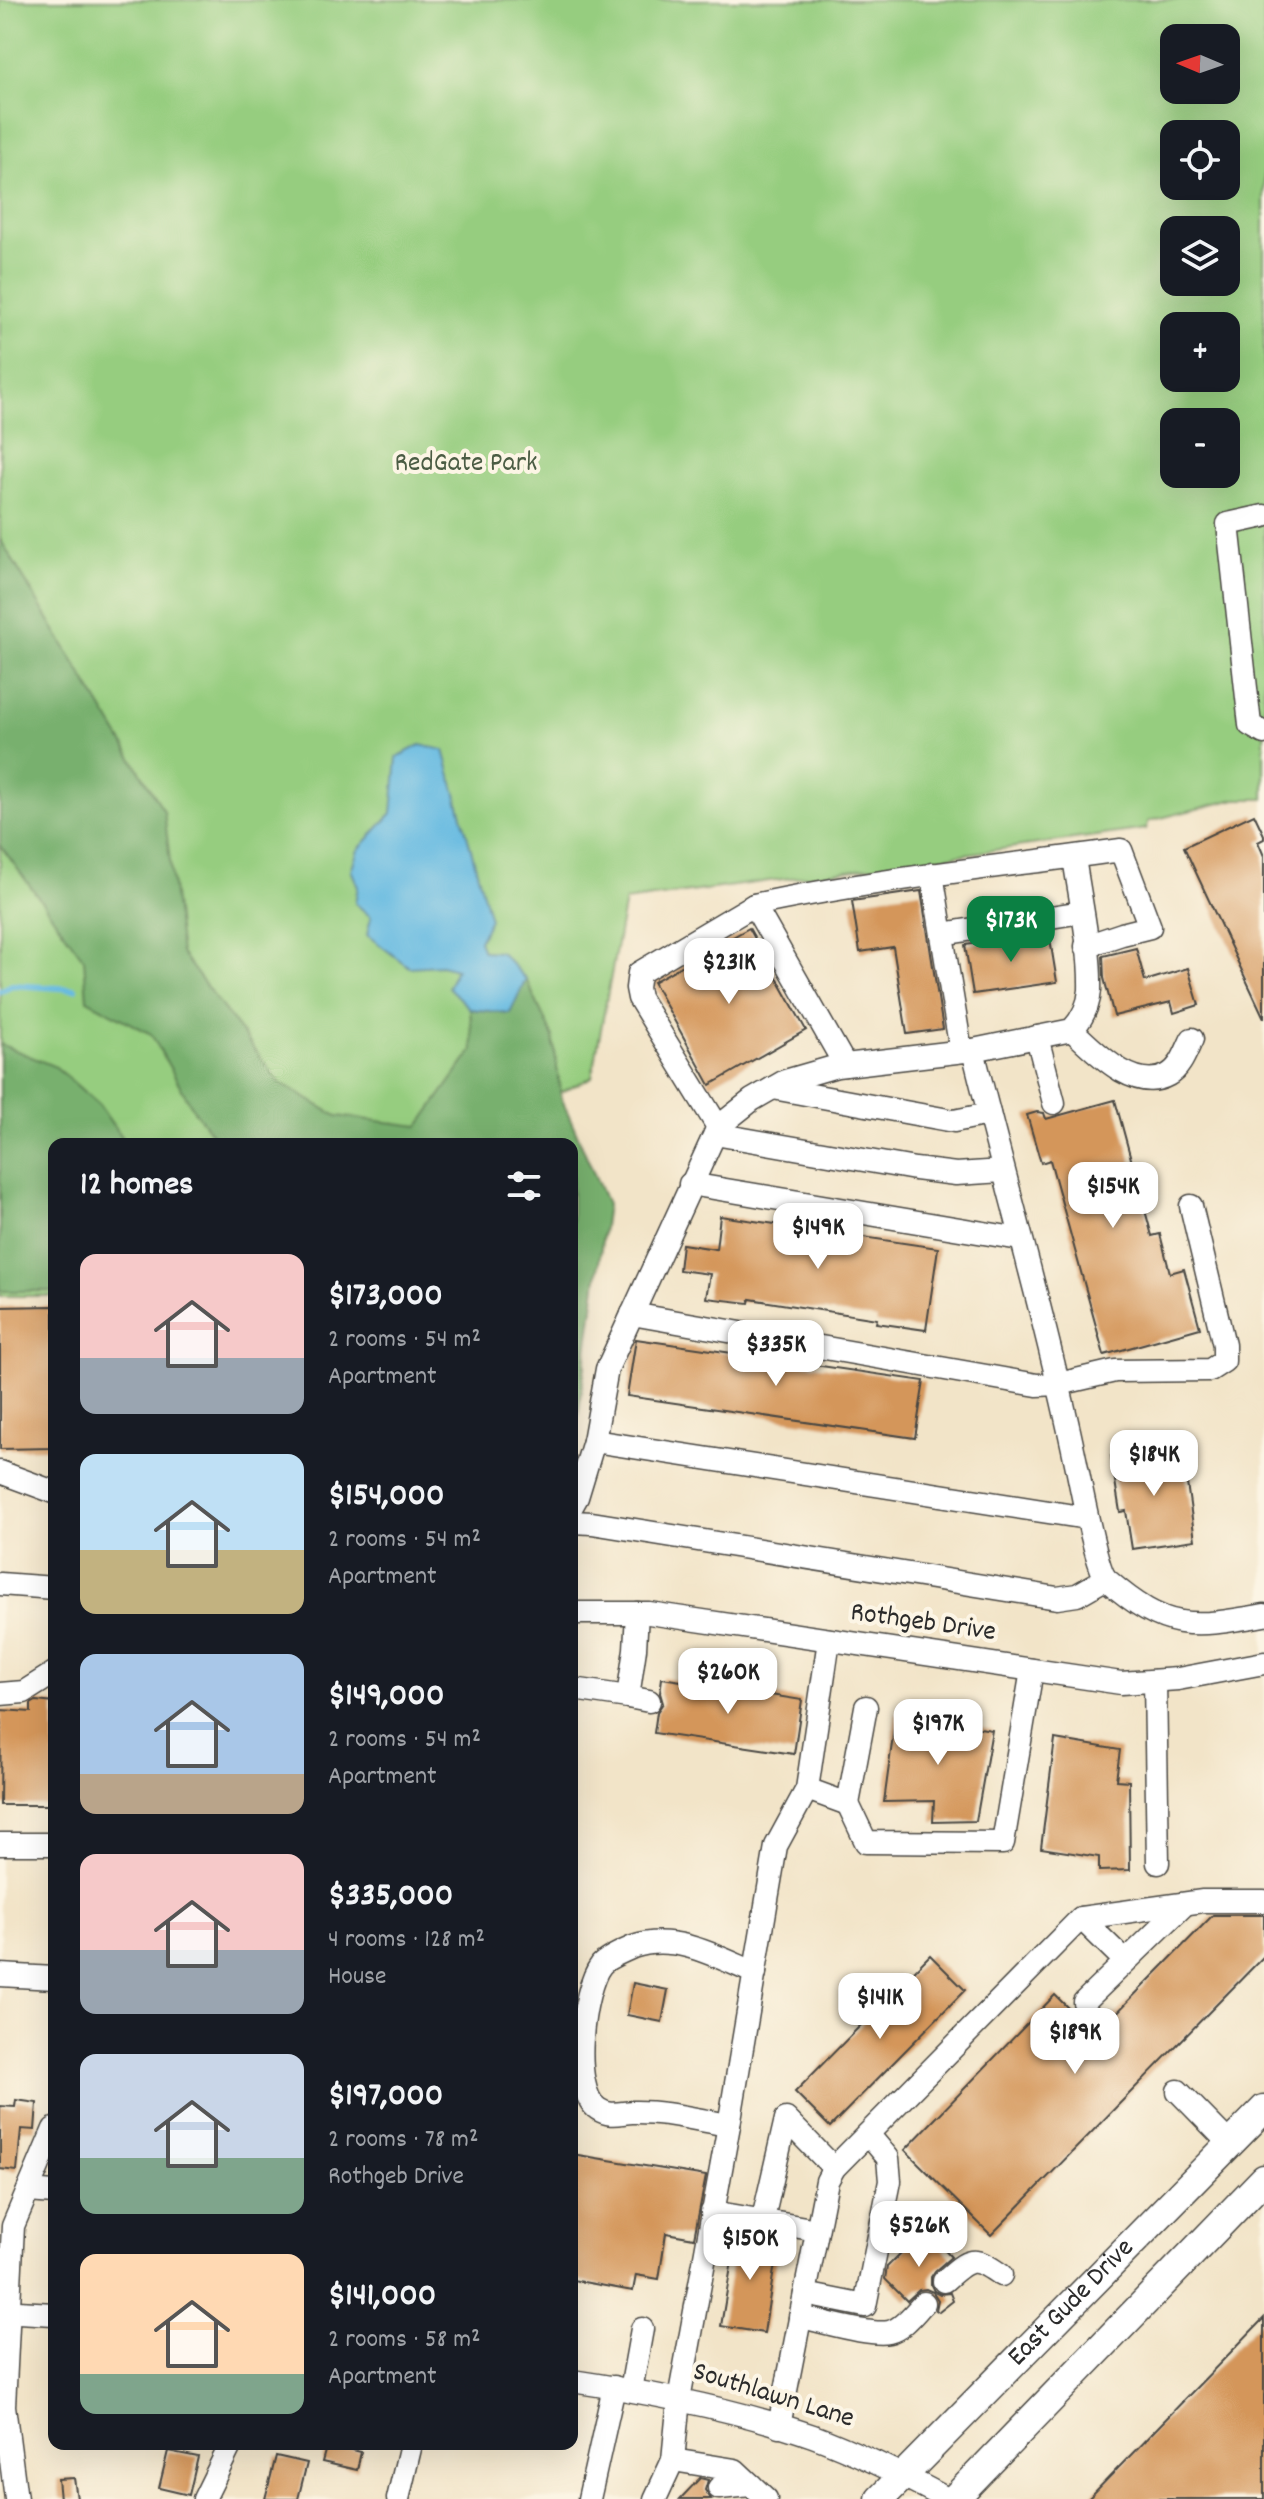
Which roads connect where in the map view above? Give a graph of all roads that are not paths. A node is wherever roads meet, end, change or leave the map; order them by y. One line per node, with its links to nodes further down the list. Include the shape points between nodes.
1 (1264, 516): 2 (street, via 1228,524 1250,725)
2 (1264, 733)
3 (1074, 857): 4 (street); 6 (street); 8 (street, via 1121,850 1150,927)
4 (932, 874): 5 (street); 7 (street)
5 (754, 905): 13 (street); 17 (street, via 639,973 639,998)
6 (1082, 912): 7 (street); 8 (street)
7 (942, 934): 12 (street)
8 (1086, 946): 9 (street, via 1090,993 1082,1019)
9 (1072, 1030): 10 (street); 11 (street, via 1130,1077 1152,1079 1168,1075)
10 (1037, 1037): 12 (street); 15 (street)
11 (1192, 1039)
12 (967, 1051): 13 (street); 16 (street)
13 (845, 1065): 14 (street)
14 (773, 1088): 16 (street, via 954,1121); 17 (street)
15 (1054, 1103)
16 (989, 1114): 18 (street)
17 (716, 1130): 18 (street, via 915,1169 956,1174); 19 (street)
18 (1003, 1171): 21 (street)
19 (690, 1184): 21 (street); 22 (street)
20 (1191, 1206): 23 (street, via 1224,1361 1210,1370 1115,1371)
21 (1020, 1239): 23 (street)
22 (632, 1314): 23 (street, via 1037,1385); 24 (street, via 607,1369)
23 (1059, 1384): 28 (street)
24 (594, 1441): 27 (street); 28 (street)
25 (0, 1472): 26 (street)
26 (48, 1490)
27 (578, 1494)
28 (1087, 1518): 30 (street)
29 (578, 1522): 30 (street, via 1057,1598 1077,1595)
30 (1105, 1579): 35 (street, via 1168,1620 1210,1625)
31 (0, 1584): 32 (street)
32 (48, 1588)
33 (578, 1613): 34 (street, Rothgeb Drive)
34 (637, 1613): 36 (street, Rothgeb Drive); 41 (street, via 638,1699)
35 (1264, 1615)
36 (829, 1640): 38 (street, Rothgeb Drive); 44 (street)
37 (1264, 1663): 40 (street, Rothgeb Drive)
38 (1032, 1670): 40 (street, Rothgeb Drive, via 1121,1683); 45 (street, via 1003,1843 866,1842)
39 (48, 1677): 42 (street, via 24,1692)
40 (1155, 1681): 48 (street)
41 (578, 1690)
42 (0, 1694)
43 (866, 1707): 45 (street)
44 (807, 1789): 45 (street); 53 (street, via 776,1846)
45 (848, 1804)
46 (0, 1844): 47 (street)
47 (48, 1844)
48 (1158, 1863)
49 (1264, 1901): 50 (street)
50 (1185, 1904): 51 (street); 52 (street)
51 (1081, 1918): 52 (street); 60 (street)
52 (1125, 1961): 56 (street)
53 (755, 1973): 59 (street); 59 (street, via 700,1949 665,1943 635,1946 602,1963 587,1997 581,2038 584,2084 594,2107 608,2115 662,2113)
54 (0, 1975): 55 (street)
55 (48, 1978)
56 (1084, 2002)
57 (1174, 2096): 62 (street)
58 (1264, 2109): 62 (main road, East Gude Drive)
59 (729, 2125): 67 (street)
60 (868, 2134): 63 (street); 72 (street, via 888,2158 890,2181 865,2306)
61 (48, 2143): 65 (street)
62 (1226, 2148): 85 (main road, East Gude Drive)
63 (834, 2168): 68 (street, via 786,2119); 69 (street)
64 (1264, 2179): 94 (main road, East Gude Drive)
65 (28, 2191): 66 (street); 74 (street, via 13,2226)
66 (48, 2193)
67 (712, 2212): 68 (street); 80 (street)
68 (763, 2219): 69 (street)
69 (817, 2230): 72 (street)
70 (1001, 2275): 71 (street, via 974,2260)
71 (944, 2281)
72 (805, 2294): 76 (street)
73 (924, 2303): 76 (street, via 891,2332)
74 (4, 2311): 75 (street); 88 (street, via 4,2406)
75 (48, 2314)
76 (800, 2317): 81 (street)
77 (642, 2329): 79 (street)
78 (578, 2382): 79 (street, Southlawn Lane)
79 (623, 2389): 80 (street, Southlawn Lane); 91 (street)
80 (679, 2399): 81 (street, Southlawn Lane); 84 (street)
81 (779, 2426): 85 (street, Southlawn Lane)
82 (228, 2450): 89 (street)
83 (410, 2450): 90 (street)
84 (673, 2460): 86 (street, via 735,2470); 87 (street)
85 (903, 2475): 92 (main road, East Gude Drive); 93 (street, Southlawn Lane)
86 (745, 2494)
87 (657, 2498)
88 (16, 2499)
89 (204, 2499)
90 (398, 2499)
91 (589, 2499)
92 (880, 2499)
93 (947, 2499)
94 (954, 2499)

